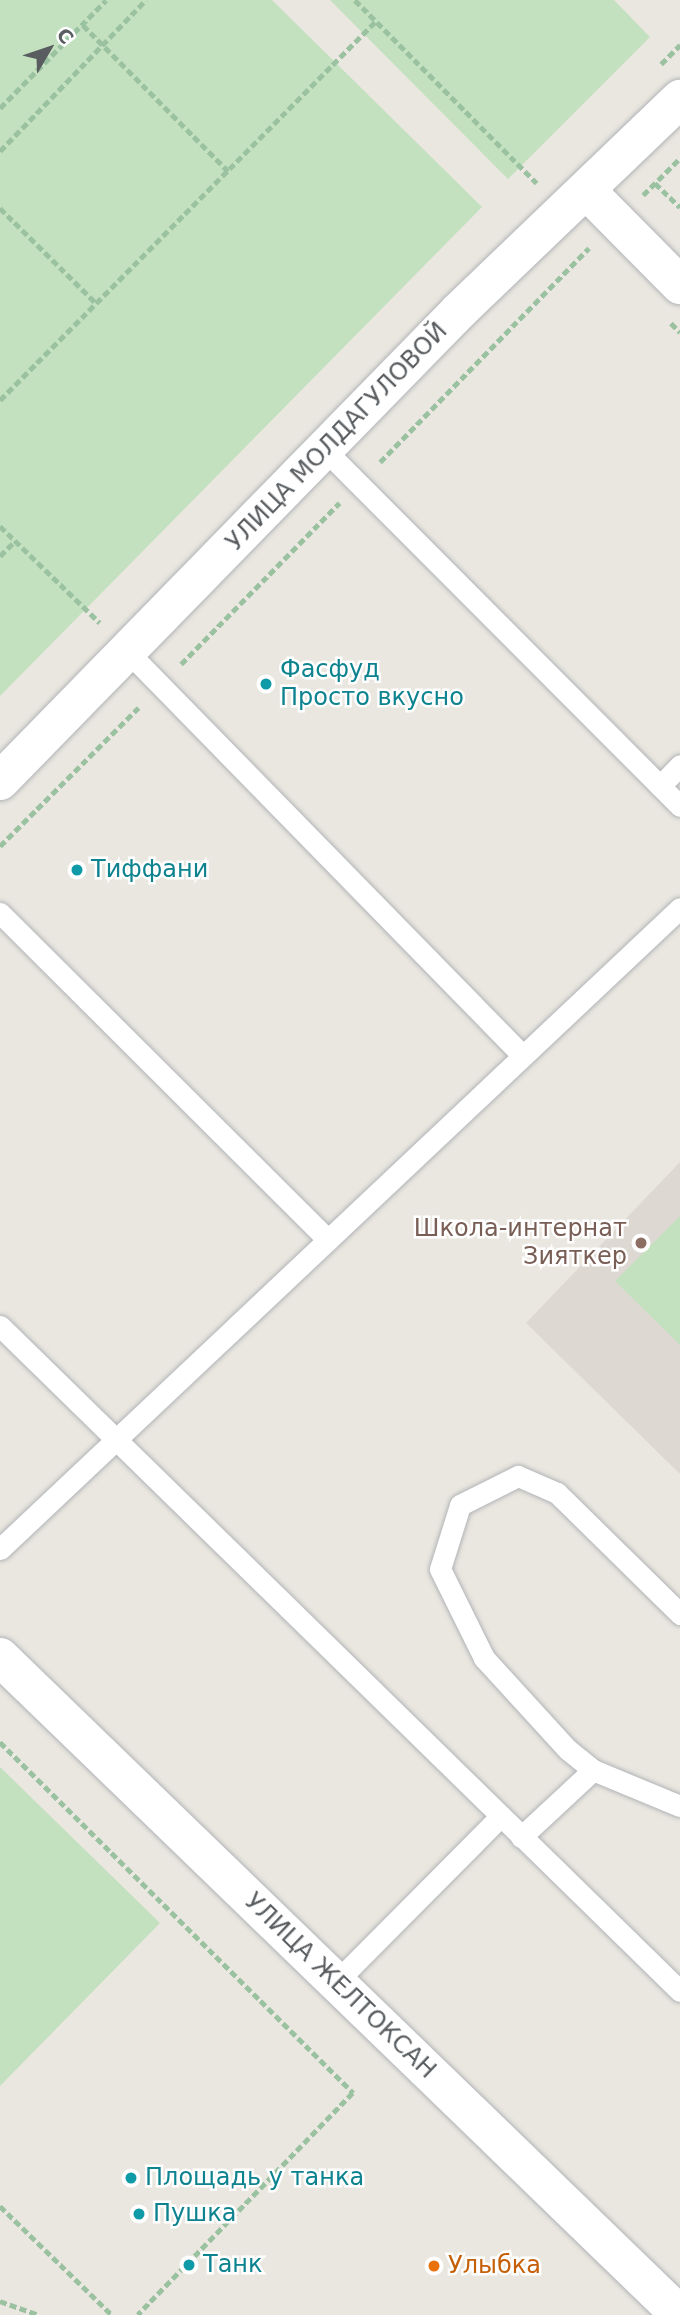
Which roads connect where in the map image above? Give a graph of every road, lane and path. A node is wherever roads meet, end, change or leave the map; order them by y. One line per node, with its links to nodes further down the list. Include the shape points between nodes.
1 (106, 0): 5 (path)
2 (146, 0): 6 (path)
3 (355, 0): 4 (path)
4 (376, 21): 11 (path); 13 (path)
5 (83, 24): 6 (path); 8 (path)
6 (104, 43): 9 (path); 11 (path)
7 (680, 99): 13 (street, УЛИЦА МОЛДАГУЛОВОЙ)
8 (0, 108)
9 (0, 151)
10 (680, 158): 12 (path)
11 (228, 171): 18 (path)
12 (656, 183): 15 (path); 16 (path)
13 (575, 200): 16 (street); 22 (street, УЛИЦА МОЛДАГУЛОВОЙ)
14 (0, 208): 18 (path)
15 (680, 208)
16 (617, 221): 17 (street); 23 (path)
17 (680, 285)
18 (96, 304): 21 (path)
19 (670, 322): 20 (path)
20 (680, 332)
21 (0, 400)
22 (324, 449): 23 (lane); 27 (street, УЛИЦА МОЛДАГУЛОВОЙ)
23 (358, 484): 28 (path); 31 (lane)
24 (0, 526): 25 (path)
25 (15, 541): 26 (path); 27 (path)
26 (0, 556)
27 (127, 651): 28 (lane); 30 (street, УЛИЦА МОЛДАГУЛОВОЙ)
28 (161, 685): 33 (path); 36 (lane)
29 (680, 765): 31 (lane)
30 (0, 781)
31 (660, 786): 32 (lane)
32 (680, 806)
33 (0, 846)
34 (680, 908): 36 (lane)
35 (0, 914): 37 (lane)
36 (523, 1056): 37 (lane)
37 (328, 1240): 39 (lane)
38 (0, 1326): 39 (lane)
39 (114, 1441): 40 (lane); 46 (lane)
40 (0, 1549)
41 (680, 1614): 44 (lane, via 556,1493 518,1476 460,1505 440,1569 484,1658 568,1751)
42 (0, 1657): 48 (street, УЛИЦА ЖЕЛТОКСАН)
43 (0, 1742): 54 (path, via 353,2093)
44 (593, 1770): 45 (lane); 47 (lane)
45 (680, 1806)
46 (500, 1816): 47 (lane); 48 (lane)
47 (521, 1836): 49 (lane)
48 (336, 1982): 55 (street, УЛИЦА ЖЕЛТОКСАН)
49 (680, 1991)
50 (0, 2206): 53 (path)
51 (0, 2301): 52 (path)
52 (39, 2315)
53 (112, 2315)
54 (138, 2315)
55 (680, 2315)

